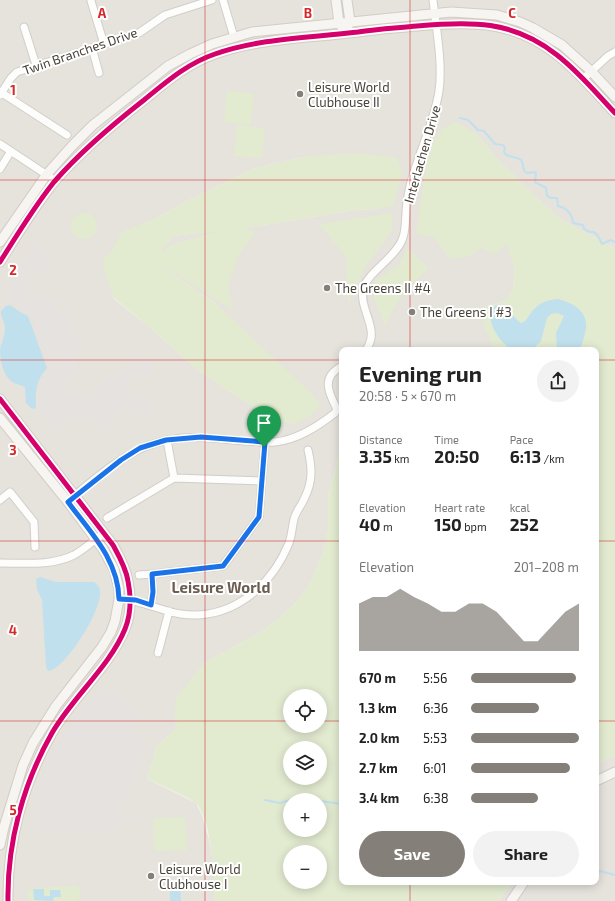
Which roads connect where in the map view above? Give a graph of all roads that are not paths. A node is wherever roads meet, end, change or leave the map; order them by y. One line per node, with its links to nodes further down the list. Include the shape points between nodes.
1 (212, 0): 14 (street, Twin Branches Drive, via 165,15 139,32)
2 (223, 0): 13 (street)
3 (336, 0): 9 (street)
4 (347, 0): 8 (street)
5 (433, 0): 7 (street, Interlachen Drive)
6 (91, 1): 14 (street)
7 (434, 13): 8 (street); 10 (street, Interlachen Drive); 18 (street, via 484,13 520,22 539,30 562,45)
8 (350, 22): 9 (street); 12 (street)
9 (339, 23): 12 (street); 13 (street, via 252,32)
10 (436, 24): 12 (street); 20 (street, via 484,24 516,32 556,54); 32 (street, Interlachen Drive, via 440,73 437,102 411,183 402,240 396,251 363,288 363,300 372,331)
11 (24, 27): 17 (street)
12 (346, 33): 29 (street, via 256,43 204,58 175,76 124,115 80,154)
13 (234, 37): 28 (street, via 212,44 168,66 93,125)
14 (104, 44): 15 (street, Twin Branches Drive)
15 (92, 48): 17 (street, Twin Branches Drive); 19 (street)
16 (615, 52): 18 (street)
17 (36, 65): 21 (street, Twin Branches Drive, via 17,72)
18 (591, 71): 20 (street); 22 (street)
19 (99, 73)
20 (583, 79): 23 (street)
21 (1, 94): 24 (street)
22 (615, 97)
23 (615, 113)
24 (67, 135)
25 (0, 144): 26 (street)
26 (11, 151): 27 (street); 28 (street)
27 (0, 169)
28 (47, 174): 29 (street); 30 (street)
29 (56, 181): 31 (street)
30 (0, 242)
31 (0, 262)
32 (368, 347)
33 (339, 368): 37 (street, via 332,373 328,383 337,409 334,413 298,436)
34 (0, 399): 41 (street)
35 (0, 418): 41 (street)
36 (166, 440): 37 (street, via 201,437); 39 (street); 41 (street, via 140,448)
37 (265, 442): 40 (street)
38 (308, 450): 53 (street, via 312,471 310,484 296,512 289,543 270,577 243,602 227,608 201,615)
39 (174, 478): 40 (street); 43 (street)
40 (262, 481): 48 (street, via 259,517 223,566)
41 (71, 499): 44 (street); 45 (street)
42 (0, 500): 46 (street, via 10,492 32,519 35,525)
43 (107, 518)
44 (104, 533): 45 (street); 51 (street, via 124,565)
45 (95, 539): 47 (street, via 74,555 58,560); 50 (street, via 114,569)
46 (35, 547)
47 (0, 563)
48 (152, 574): 49 (street); 52 (street)
49 (139, 576)
50 (119, 599): 51 (street); 57 (street, via 111,632 56,706 33,743 23,766)
51 (130, 600): 52 (street); 59 (street, via 127,624 122,635 53,732 34,768 13,836)
52 (151, 605): 53 (street)
53 (169, 611): 54 (street)
54 (158, 653)
55 (615, 772): 56 (street)
56 (599, 780)
57 (0, 845)
58 (522, 885): 61 (street)
59 (4, 891): 60 (street)
60 (8, 901)
61 (511, 901)

